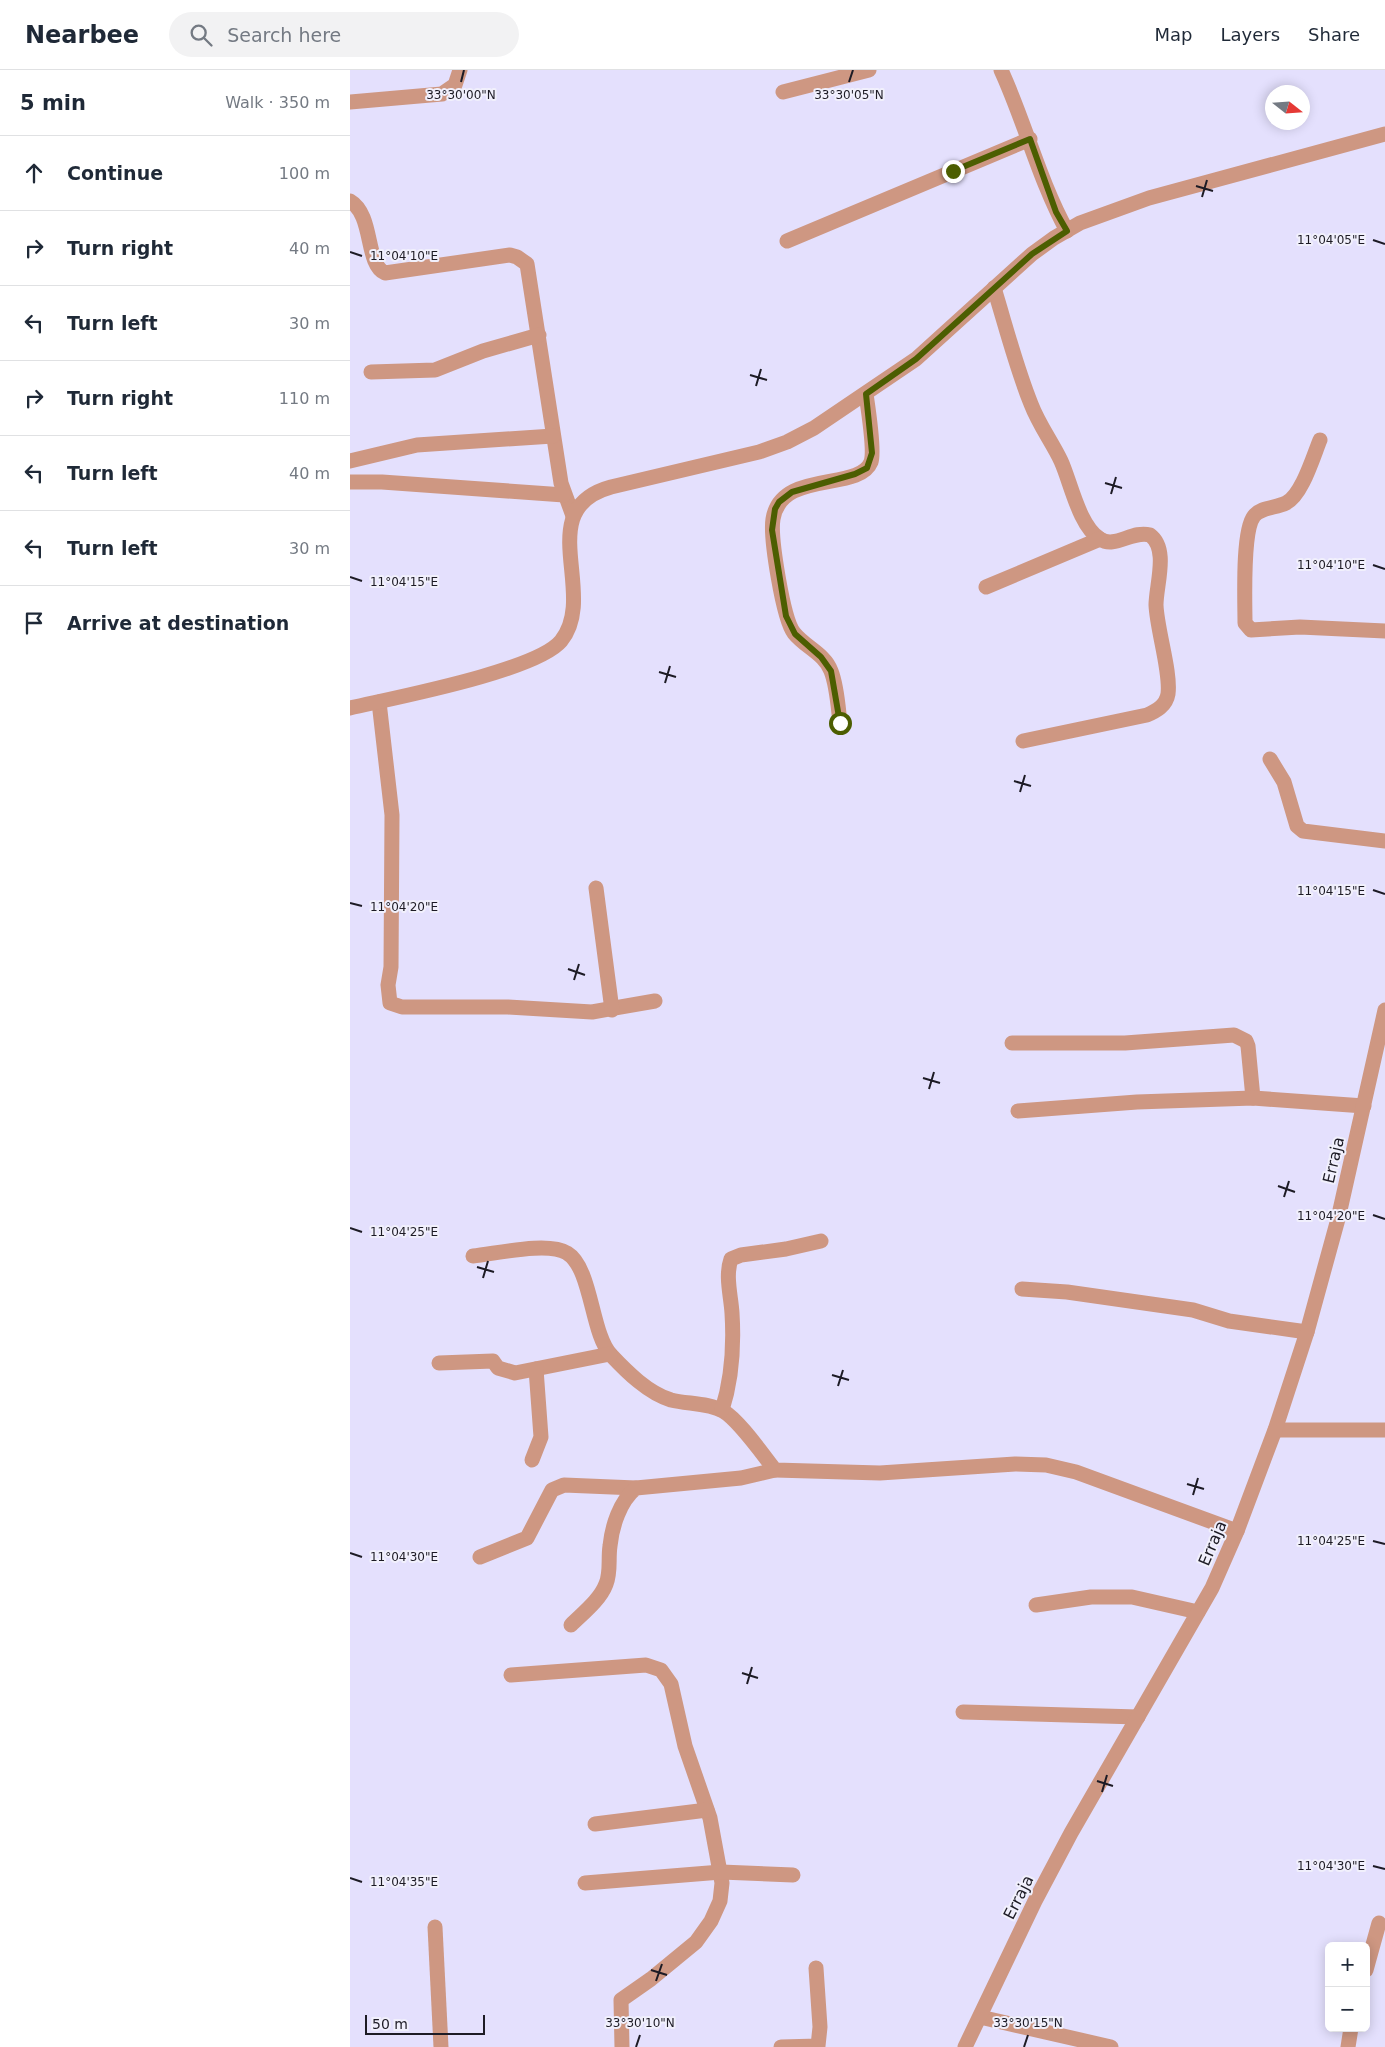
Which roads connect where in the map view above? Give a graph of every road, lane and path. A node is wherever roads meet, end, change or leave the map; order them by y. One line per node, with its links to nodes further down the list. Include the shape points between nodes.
1 (460, 70): 5 (street, via 455,85 442,94)
2 (869, 70): 4 (street)
3 (1001, 70): 7 (street)
4 (783, 92)
5 (350, 102)
6 (1385, 134): 9 (street, via 1149,198 1108,211)
7 (1030, 139): 9 (street, via 1056,212); 10 (street)
8 (350, 201): 12 (street, via 361,214 368,231 376,266 385,273 510,255 522,259 530,273)
9 (1067, 231): 11 (street, via 1032,254)
10 (787, 241)
11 (994, 288): 14 (street, via 916,359); 21 (street, via 1031,404 1061,461 1079,509)
12 (538, 335): 13 (street, via 483,351 435,370); 15 (street)
13 (371, 372)
14 (866, 394): 20 (street, via 787,442 731,460 598,491 585,498); 26 (street, via 872,453 867,468 784,496 775,509 772,524 786,616 795,634 821,657 831,671)
15 (553, 436): 17 (street, via 417,445); 19 (street)
16 (1320, 440): 23 (street, via 1293,499 1261,511 1251,521 1247,538 1244,623 1252,630 1300,627)
17 (350, 461)
18 (350, 482): 19 (street)
19 (564, 495): 20 (street)
20 (573, 516): 24 (street, via 570,540 573,599 570,621 560,642 531,661)
21 (1100, 539): 22 (street); 27 (street, via 1112,543 1144,533 1157,543 1160,553 1156,606 1168,694 1164,704 1147,715)
22 (986, 587)
23 (1385, 631)
24 (379, 702): 25 (street); 32 (street, via 392,815 390,1003 402,1007)
25 (350, 708)
26 (840, 723)
27 (1023, 741)
28 (1270, 759): 29 (street, via 1284,782 1296,826 1303,832)
29 (1385, 841)
30 (596, 888): 32 (street)
31 (655, 1002): 32 (street)
32 (612, 1010)
33 (1385, 1010): 35 (street, Erraja)
34 (1012, 1043): 36 (street, via 1125,1043 1234,1036 1246,1041 1248,1046)
35 (1381, 1049): 37 (street, Erraja)
36 (1253, 1098): 37 (street); 38 (street)
37 (1364, 1106): 42 (street, Erraja)
38 (1018, 1111)
39 (820, 1241): 46 (street, via 731,1259 728,1271 732,1352)
40 (473, 1256): 43 (street, via 540,1248 560,1249 569,1254 575,1260)
41 (1022, 1289): 42 (street, via 1067,1292 1193,1310 1229,1321)
42 (1307, 1332): 47 (street, Erraja)
43 (610, 1354): 45 (street); 46 (street, via 658,1394 671,1400)
44 (439, 1363): 45 (street, via 493,1361 498,1368 515,1374)
45 (536, 1369): 49 (street, via 541,1437)
46 (722, 1410): 50 (street)
47 (1275, 1430): 48 (street); 52 (street, Erraja)
48 (1385, 1430)
49 (532, 1460)
50 (775, 1470): 51 (street, via 742,1478); 52 (street, via 880,1473 1046,1465 1076,1472)
51 (636, 1488): 53 (street, via 564,1485 552,1490 527,1538); 56 (street, via 624,1501 612,1533 606,1585)
52 (1237, 1531): 55 (street, Erraja)
53 (480, 1557)
54 (1036, 1605): 55 (street, via 1091,1597 1132,1597)
55 (1198, 1612): 59 (street, Erraja)
56 (571, 1625)
57 (511, 1675): 60 (street, via 646,1665 661,1670 671,1684 685,1746)
58 (963, 1712): 59 (street)
59 (1138, 1718): 69 (street, Erraja, via 1035,1901)
60 (707, 1810): 61 (street); 62 (street)
61 (594, 1824)
62 (721, 1872): 63 (street); 64 (street); 72 (street, via 720,1901 696,1942 620,2000)
63 (793, 1875)
64 (585, 1883)
65 (1379, 1923): 67 (street)
66 (435, 1928): 71 (street)
67 (1370, 1956)
68 (816, 1968): 73 (street, via 818,2046)
69 (980, 2017): 74 (street, Erraja); 75 (street)
70 (1350, 2032): 76 (street)
71 (441, 2047)
72 (622, 2047)
73 (781, 2047)
74 (965, 2047)
75 (1111, 2047)
76 (1348, 2047)

